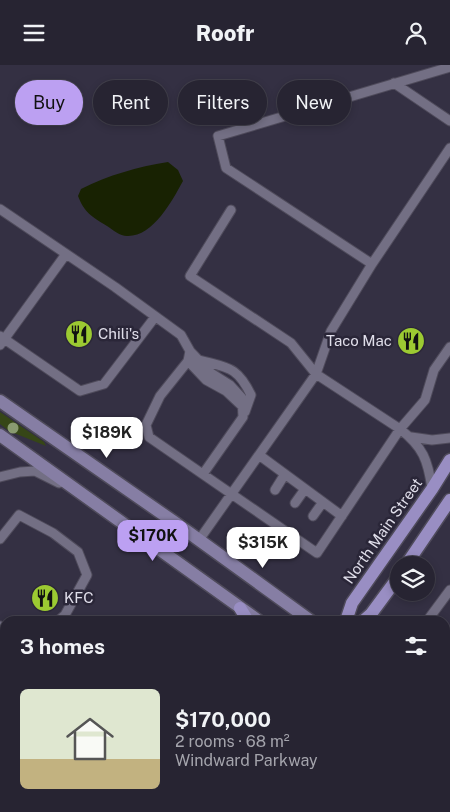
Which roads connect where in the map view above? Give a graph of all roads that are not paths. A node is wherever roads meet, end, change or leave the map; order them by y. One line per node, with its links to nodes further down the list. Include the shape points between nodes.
1 (450, 67): 2 (lane)
2 (394, 83): 3 (lane); 8 (lane, via 218,136 226,168)
3 (450, 121)
4 (450, 148): 8 (lane)
5 (0, 209): 7 (lane)
6 (231, 210): 15 (lane, via 190,276 291,343)
7 (66, 254): 9 (lane); 10 (lane)
8 (372, 264): 15 (lane, via 331,331)
9 (155, 317): 10 (lane, via 104,384 80,391); 12 (lane, via 180,335)
10 (1, 340)
11 (450, 347): 19 (lane, via 434,370 425,400)
12 (190, 351): 13 (lane); 14 (lane)
13 (199, 360): 17 (lane, via 242,398); 18 (lane, via 228,367 242,378 250,395)
14 (188, 361): 17 (lane); 25 (lane, via 160,396 146,425 149,437)
15 (316, 374): 19 (lane); 23 (lane)
16 (0, 401): 39 (main road)
17 (242, 407): 18 (lane)
18 (244, 417): 25 (lane)
19 (400, 429): 21 (lane); 37 (lane)
20 (0, 435): 31 (main road)
21 (411, 437): 22 (lane); 29 (lane, via 423,453)
22 (450, 439)
23 (259, 455): 26 (lane); 32 (lane)
24 (450, 460): 29 (main road, North Main Street)
25 (202, 474): 32 (lane)
26 (285, 474): 28 (lane); 30 (lane)
27 (0, 477): 31 (lane, via 35,471)
28 (305, 489): 34 (lane); 35 (lane)
29 (432, 489): 48 (main road, North Main Street, via 352,603)
30 (275, 490)
31 (83, 494): 43 (main road)
32 (231, 494): 37 (lane, via 300,537 317,553); 39 (lane)
33 (450, 500): 40 (main road)
34 (323, 502): 36 (lane); 37 (lane)
35 (296, 503)
36 (313, 516)
37 (342, 516)
38 (0, 539): 44 (lane, via 19,515 53,533 78,552 87,575)
39 (199, 540): 47 (main road)
40 (412, 556)
41 (390, 588): 49 (main road)
42 (448, 596): 50 (lane)
43 (240, 608): 45 (main road); 46 (main road)
44 (64, 616)
45 (245, 616)
46 (252, 616)
47 (305, 616)
48 (348, 616)
49 (369, 616)
50 (431, 616)

